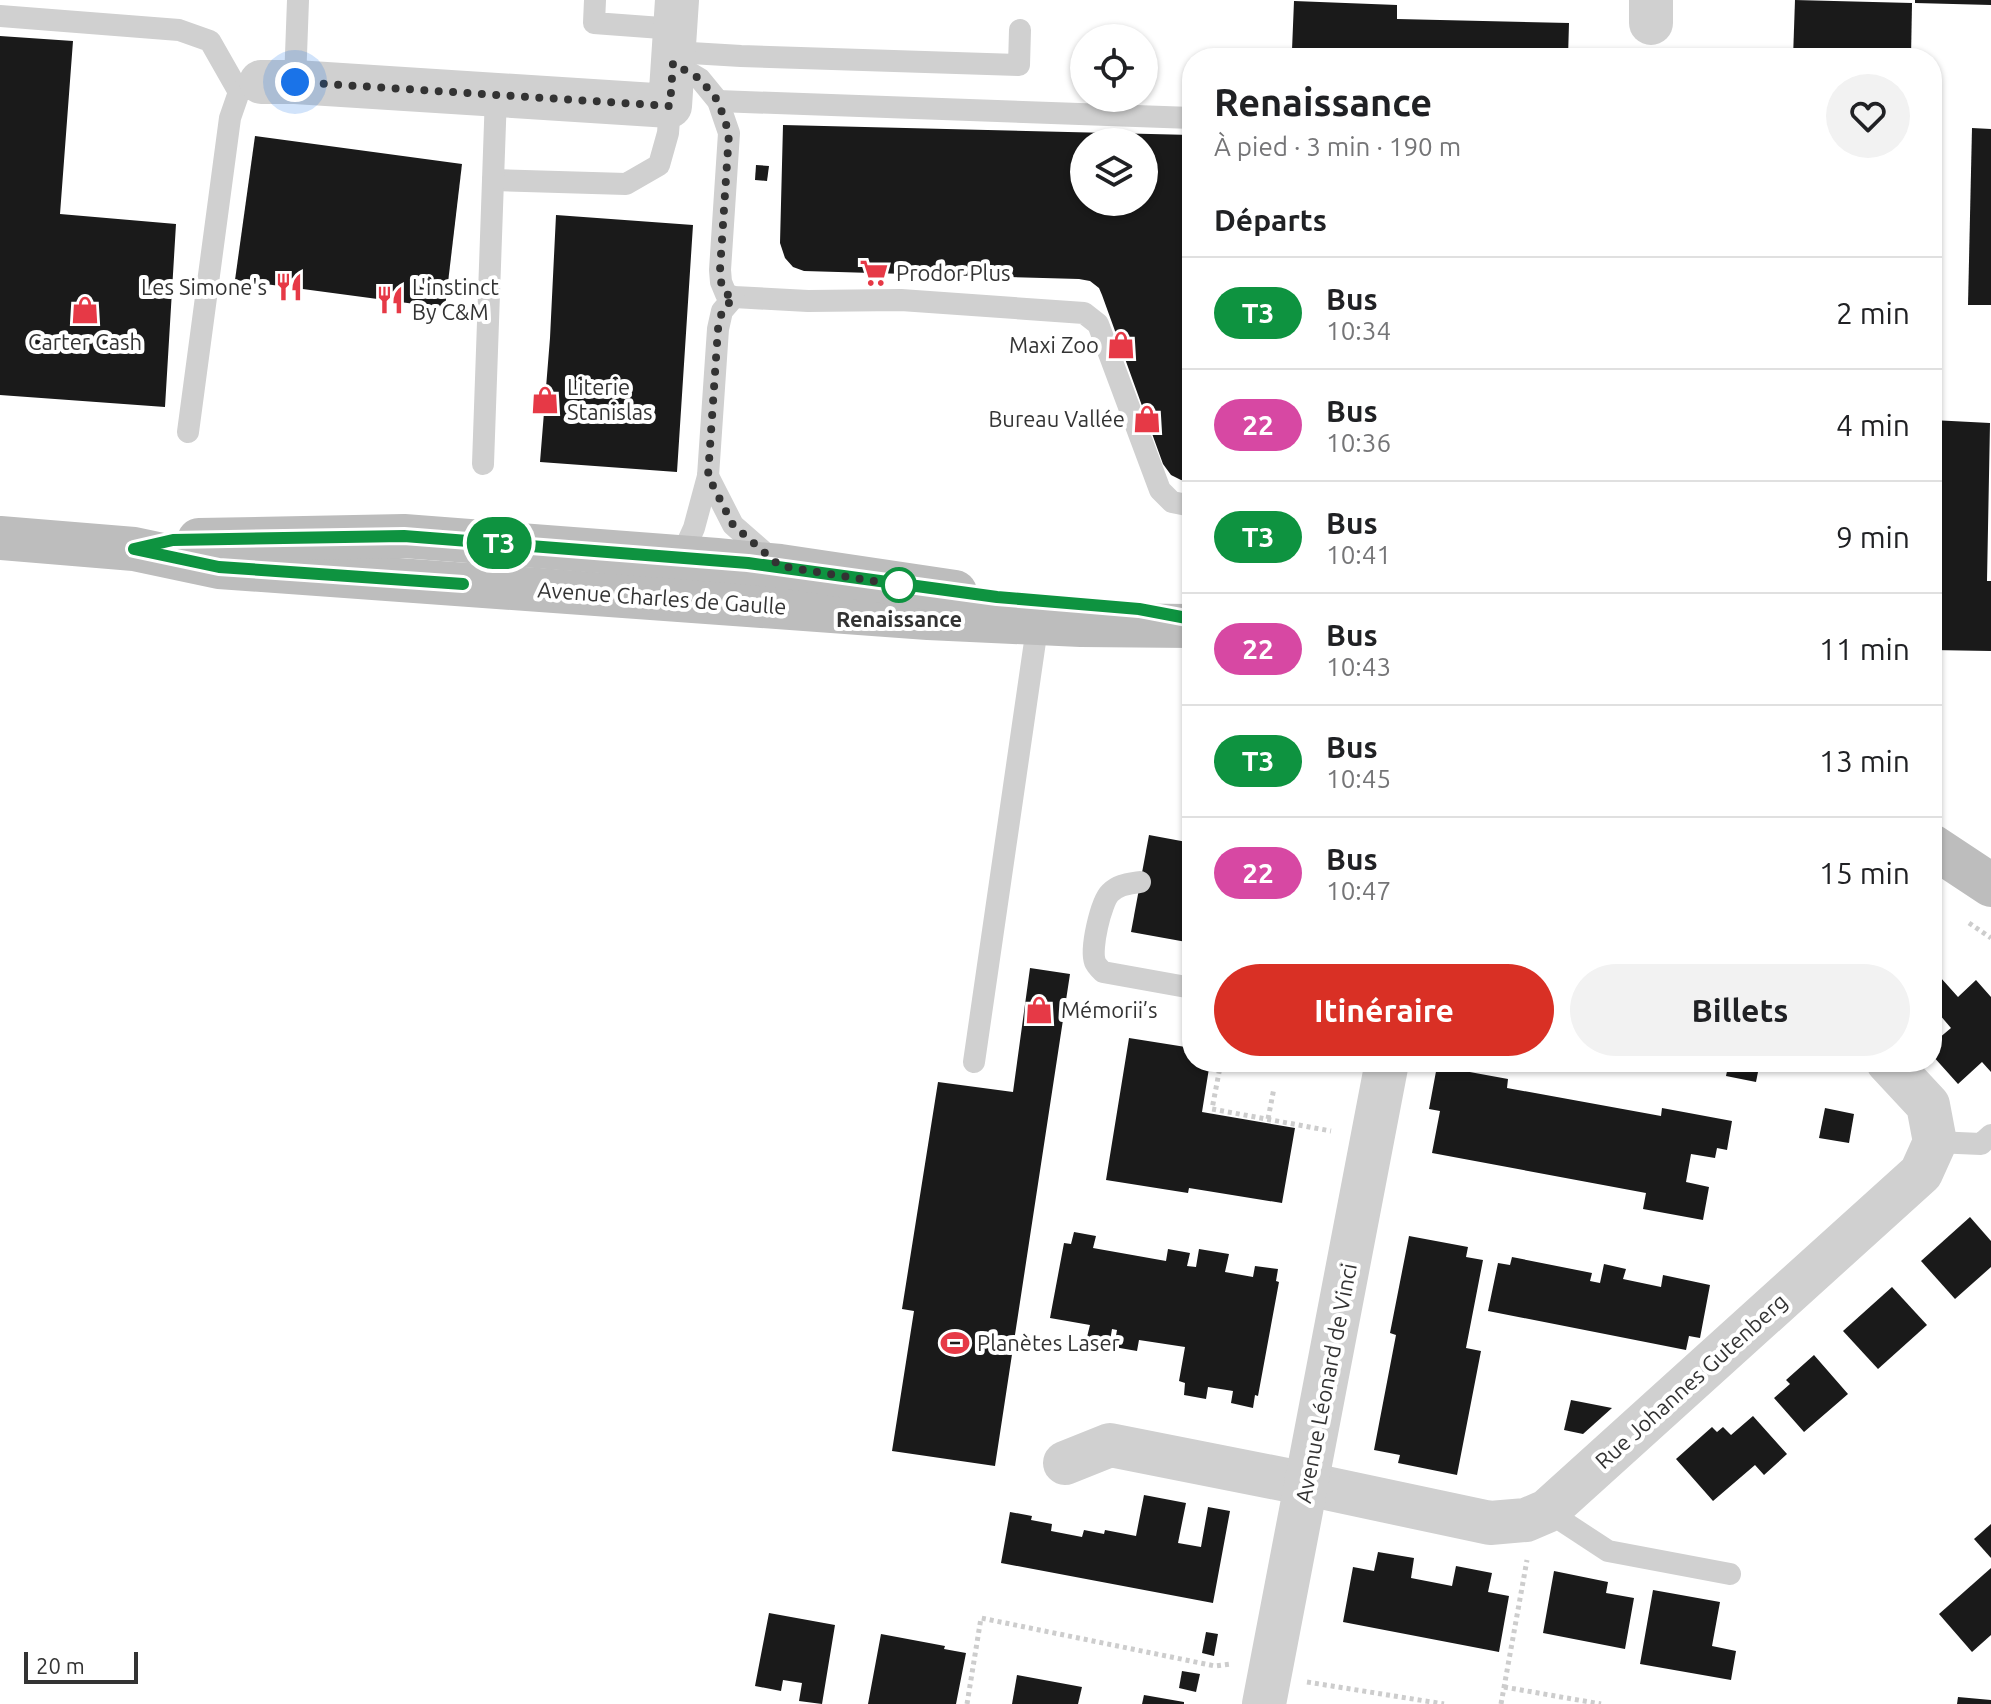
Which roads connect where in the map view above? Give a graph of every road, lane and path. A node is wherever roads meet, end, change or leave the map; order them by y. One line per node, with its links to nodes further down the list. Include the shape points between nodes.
1 (298, 0): 6 (lane)
2 (595, 0): 5 (lane, via 594,23)
3 (0, 16): 6 (lane, via 179,30 210,41)
4 (1020, 30): 5 (lane, via 1019,65 741,56)
5 (675, 36): 8 (lane); 9 (street)
6 (265, 85): 7 (street); 13 (lane, via 230,118)
7 (496, 95): 9 (street); 11 (lane)
8 (718, 101): 10 (lane); 12 (lane, via 729,133 721,282 726,294)
9 (670, 106): 11 (lane, via 659,165 626,184)
10 (1182, 118)
11 (493, 180): 14 (lane)
12 (734, 297): 15 (lane, via 722,311 718,329); 16 (lane, via 901,300 1084,313 1098,324 1160,490)
13 (188, 432)
14 (483, 464)
15 (708, 476): 19 (lane); 20 (lane, via 733,525)
16 (1182, 504)
17 (0, 538): 18 (main road, Avenue Charles de Gaulle)
18 (134, 549): 19 (main road, Avenue Charles de Gaulle, via 173,540 404,536); 21 (main road, Avenue Charles de Gaulle, via 219,567)
19 (681, 557): 20 (main road, Avenue Charles de Gaulle); 21 (main road, via 649,577 625,581 497,570)
20 (780, 566): 22 (main road, Avenue Charles de Gaulle)
21 (463, 584): 22 (main road, Avenue Charles de Gaulle, via 928,618)
22 (1039, 612): 23 (main road, Avenue Charles de Gaulle, via 1139,609); 24 (main road, Avenue Charles de Gaulle, via 1081,625); 29 (lane)
23 (1182, 617)
24 (1182, 626)
25 (1942, 853): 27 (main road)
26 (1140, 882): 28 (lane, via 1123,884 1102,906 1095,964 1103,972)
27 (1991, 885)
28 (1182, 986)
29 (974, 1062)
30 (1219, 1072): 34 (path, via 1211,1111)
31 (1385, 1072): 39 (street, Avenue Léonard de Vinci)
32 (1897, 1072): 37 (street, via 1928,1105)
33 (1274, 1088): 34 (path)
34 (1268, 1119): 35 (path)
35 (1331, 1131)
36 (1991, 1135): 37 (lane, via 1981,1144)
37 (1935, 1142): 40 (street, Rue Johannes Gutenberg, via 1921,1173)
38 (1065, 1463): 39 (street, via 1110,1445)
39 (1307, 1484): 40 (street, via 1490,1523); 42 (street, Avenue Léonard de Vinci)
40 (1536, 1515): 41 (lane, via 1608,1551); 43 (path)
41 (1730, 1574)
42 (1268, 1684): 44 (path, via 1232,1664 1215,1666 981,1618); 45 (path, via 1311,1683)
43 (1504, 1687): 46 (path); 47 (path)
44 (967, 1704)
45 (1444, 1704)
46 (1501, 1704)
47 (1601, 1704)

